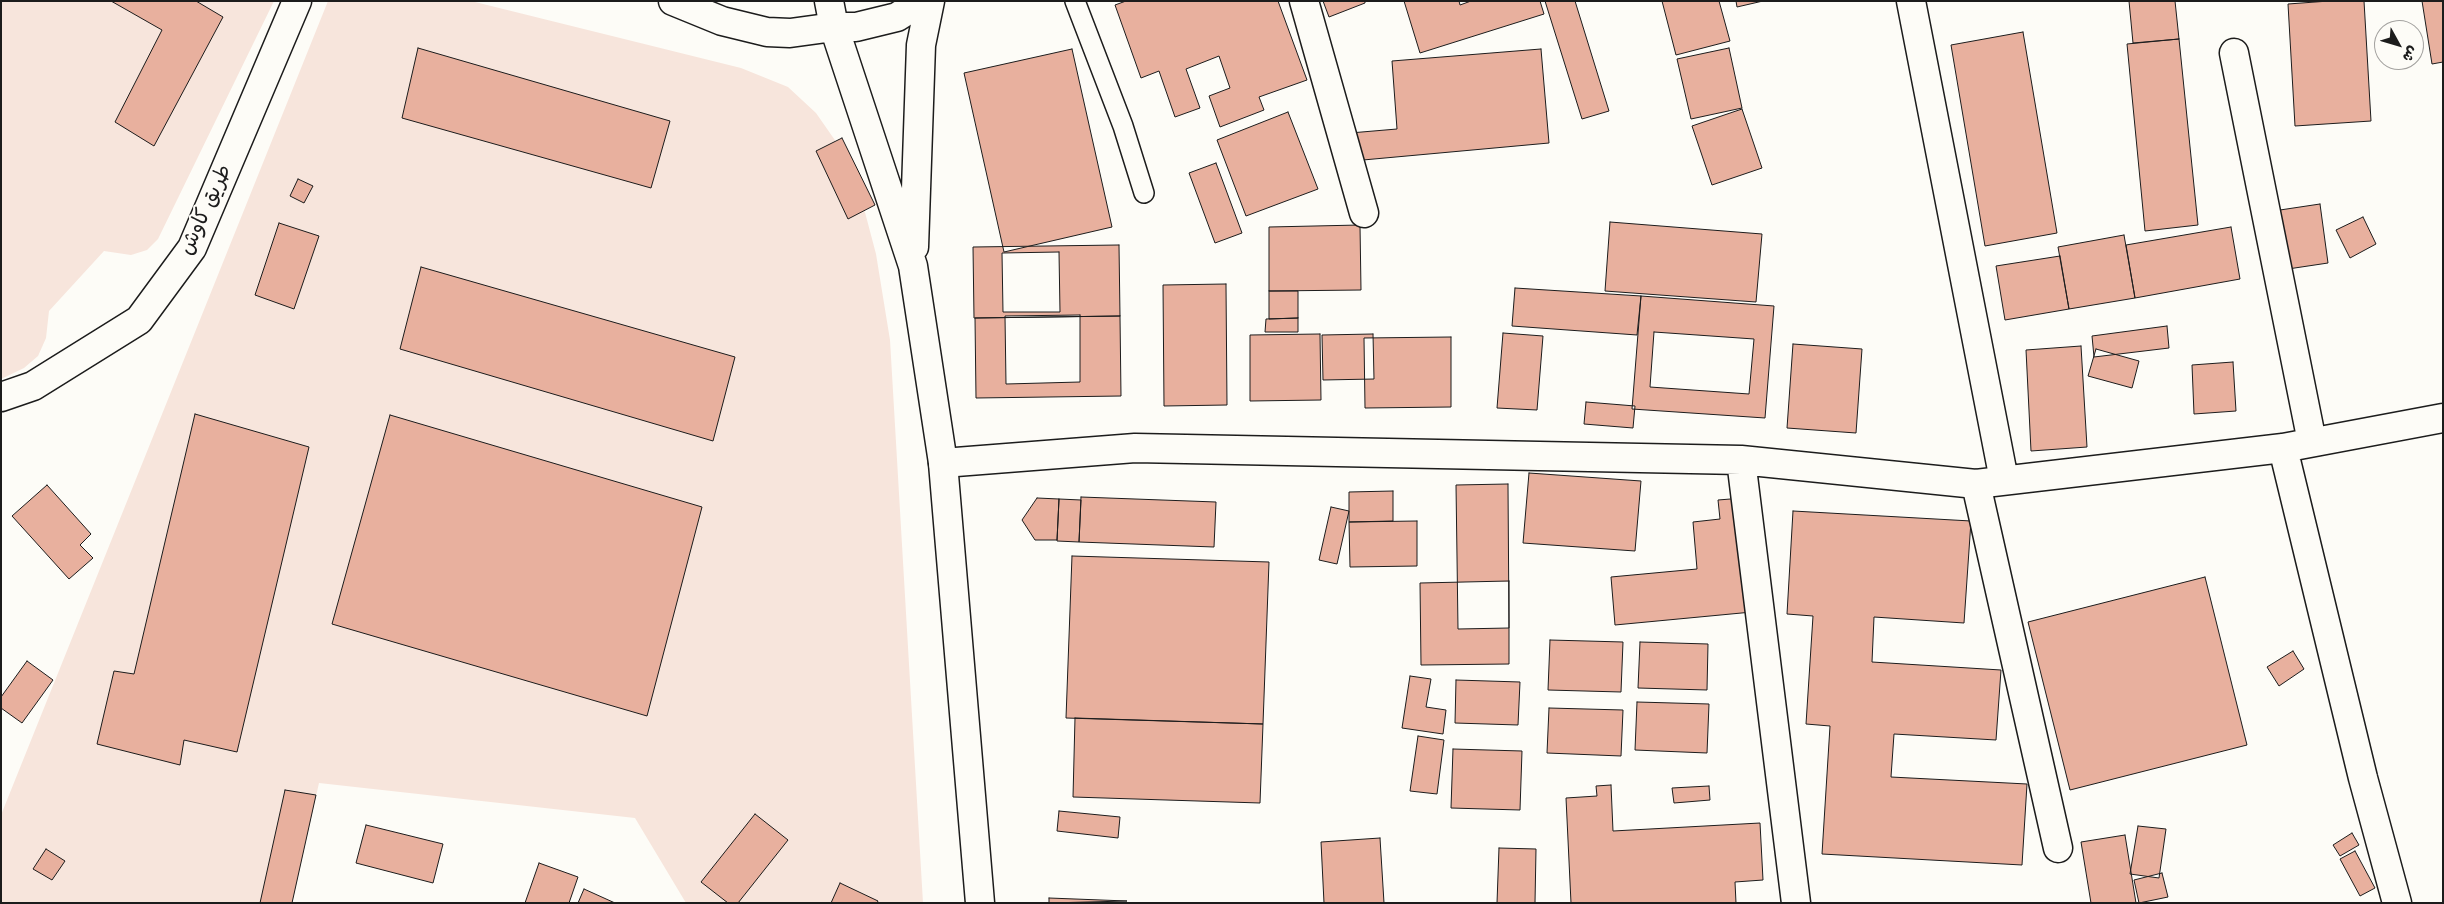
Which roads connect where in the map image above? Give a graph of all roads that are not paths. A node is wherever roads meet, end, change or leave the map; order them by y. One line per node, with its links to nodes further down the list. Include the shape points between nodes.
1 (297, 1): 13 (main road, طريق كاوش, via 192,248 139,320 33,386)
2 (673, 1): 8 (main road, via 722,21 767,32 798,32)
3 (922, 1): 8 (main road, via 897,17 877,24 856,27)
4 (930, 1): 12 (main road, via 921,45)
5 (1076, 1): 10 (lane, via 1124,126)
6 (1304, 1): 11 (main road)
7 (1911, 1): 19 (main road)
8 (832, 14): 12 (main road)
9 (2234, 53): 15 (main road)
10 (1144, 193)
11 (1364, 213)
12 (913, 266): 18 (main road)
13 (1, 397)
14 (2443, 418): 15 (main road)
15 (2312, 442): 16 (main road)
16 (2283, 448): 19 (main road); 24 (main road, via 2362,778)
17 (1741, 460): 18 (main road, via 1135,448); 20 (main road); 23 (main road)
18 (944, 463): 22 (main road)
19 (2004, 480): 20 (main road)
20 (1976, 484): 21 (main road)
21 (2058, 848)
22 (980, 903)
23 (1796, 903)
24 (2397, 903)

